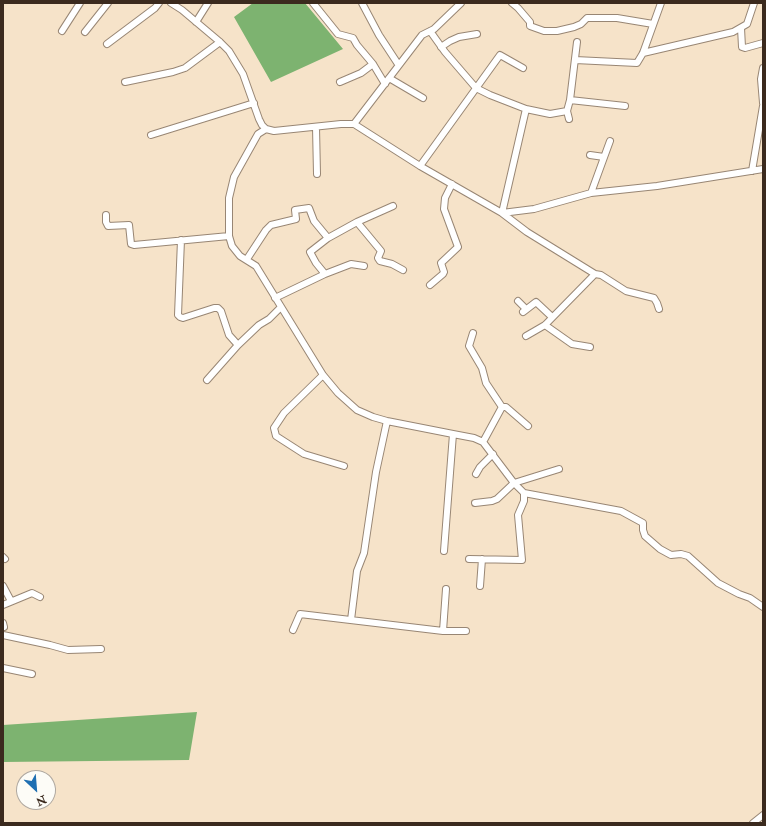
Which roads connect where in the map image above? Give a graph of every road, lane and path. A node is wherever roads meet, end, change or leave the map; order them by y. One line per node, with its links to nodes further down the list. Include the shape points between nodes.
1 (80, 3): 15 (street)
2 (108, 3): 17 (street)
3 (159, 3): 22 (street, via 156,8)
4 (171, 3): 12 (street)
5 (208, 3): 12 (street)
6 (313, 3): 26 (street, via 338,34 353,38)
7 (362, 3): 27 (street)
8 (512, 3): 13 (street, via 530,22 530,26 544,31 574,27 587,18 616,18)
9 (662, 3): 13 (street)
10 (754, 3): 14 (street, via 747,24)
11 (459, 4): 16 (street)
12 (196, 22): 19 (street)
13 (653, 24): 24 (street)
14 (741, 28): 21 (street, via 742,47); 24 (street)
15 (62, 31)
16 (430, 31): 23 (street); 27 (street, via 422,34)
17 (85, 32)
18 (477, 34): 23 (street, via 459,37)
19 (220, 42): 31 (street, via 185,68); 37 (street, via 230,51 243,74)
20 (577, 42): 25 (street)
21 (763, 43)
22 (107, 44)
23 (441, 47): 34 (street)
24 (643, 52): 25 (street, via 637,63)
25 (575, 60): 36 (street)
26 (372, 64): 32 (street, via 361,73); 33 (street)
27 (398, 64): 30 (street)
28 (523, 68): 34 (street, via 500,55)
29 (763, 68): 38 (street)
30 (389, 78): 33 (street); 35 (street)
31 (125, 82)
32 (340, 82)
33 (385, 84): 43 (street)
34 (476, 88): 40 (street); 50 (street)
35 (423, 98)
36 (570, 100): 39 (street); 41 (street)
37 (254, 103): 45 (street); 46 (street)
38 (763, 105): 52 (street)
39 (625, 106)
40 (526, 109): 41 (street, via 550,114); 57 (street)
41 (567, 111): 42 (street)
42 (569, 119)
43 (354, 124): 44 (street); 50 (street)
44 (316, 127): 45 (street, via 274,131); 53 (street)
45 (266, 129): 60 (street, via 258,134 234,177 229,198)
46 (151, 135)
47 (610, 140): 49 (street)
48 (590, 155): 49 (street)
49 (604, 157): 55 (street)
50 (420, 166): 54 (street)
51 (763, 169): 52 (street)
52 (752, 171): 55 (street, via 657,186)
53 (317, 174)
54 (452, 184): 57 (street); 68 (street, via 445,198 444,209 458,247 441,263 444,272)
55 (591, 193): 57 (street, via 534,209)
56 (393, 206): 59 (street)
57 (502, 212): 67 (street, via 527,232)
58 (106, 215): 62 (street, via 108,226 129,225 131,244 134,245)
59 (357, 222): 61 (street); 65 (street, via 381,252 378,258 380,261)
60 (229, 236): 62 (street); 63 (street, via 232,246 240,256)
61 (328, 238): 63 (street, via 314,221 309,208 295,210 296,219 271,225); 66 (street, via 310,252)
62 (181, 240): 77 (street, via 178,315 183,318 218,308 229,335)
63 (247, 259): 69 (street, via 256,266)
64 (364, 266): 66 (street, via 352,264)
65 (403, 270)
66 (325, 274): 69 (street)
67 (595, 274): 72 (street, via 601,275 626,291 654,298); 73 (street)
68 (430, 285)
69 (274, 298): 71 (street)
70 (518, 301): 73 (street, via 525,311 536,302)
71 (280, 307): 77 (street); 79 (street)
72 (659, 309)
73 (552, 317): 74 (street)
74 (545, 324): 76 (street); 78 (street, via 572,344)
75 (474, 333): 81 (street, via 469,346 482,368 486,382)
76 (526, 336)
77 (238, 346): 80 (street)
78 (590, 347)
79 (323, 375): 82 (street, via 357,410); 87 (street, via 284,413 274,428 276,436 304,454)
80 (207, 380)
81 (502, 407): 83 (street); 85 (street)
82 (386, 421): 84 (street); 103 (street, via 364,553 357,571)
83 (528, 426)
84 (453, 434): 85 (street); 93 (street)
85 (483, 442): 86 (street)
86 (493, 454): 89 (street); 90 (street)
87 (344, 466)
88 (559, 469): 90 (street)
89 (476, 474)
90 (514, 483): 91 (street); 92 (street, via 497,499)
91 (524, 492): 95 (street, via 524,501 518,515 522,560); 102 (street, via 621,511 643,523 645,536 660,549 671,555 688,556 718,583)
92 (475, 503)
93 (444, 551)
94 (469, 559): 95 (street)
95 (482, 560): 97 (street)
96 (3, 586): 100 (street)
97 (480, 586)
98 (446, 589): 105 (street)
99 (40, 597): 100 (street, via 32,593)
100 (11, 601): 101 (street)
101 (3, 604)
102 (763, 607)
103 (351, 620): 104 (street, via 300,614); 105 (street)
104 (293, 630)
105 (443, 631): 106 (street)
106 (466, 631)
107 (3, 635): 108 (street, via 68,650)
108 (101, 649)
109 (3, 668): 110 (street)
110 (32, 674)
111 (763, 815): 112 (street)
112 (753, 823)

